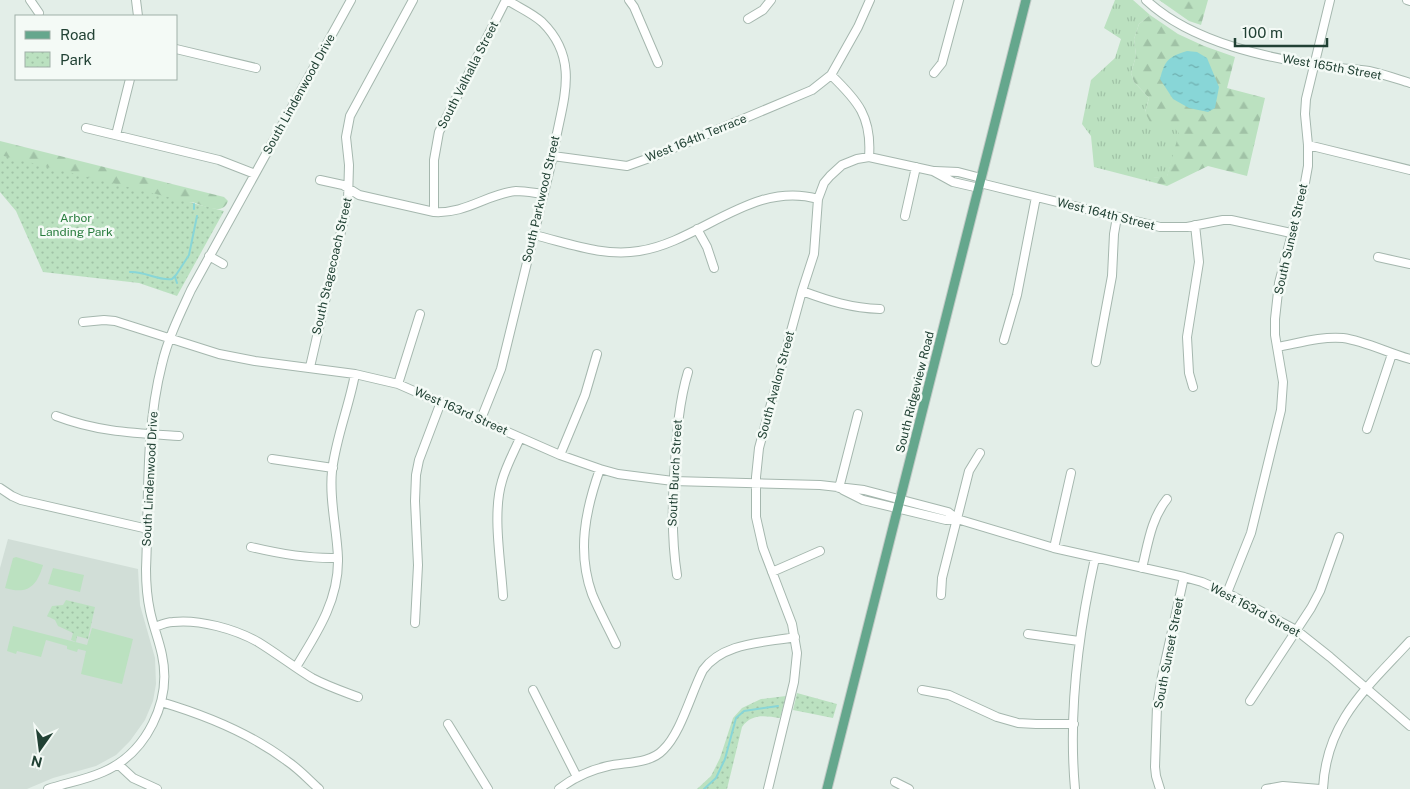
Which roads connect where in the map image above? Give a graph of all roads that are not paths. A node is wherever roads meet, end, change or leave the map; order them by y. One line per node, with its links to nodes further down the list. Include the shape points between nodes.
1 (30, 0): 13 (street)
2 (136, 0): 14 (street)
3 (351, 0): 31 (street, South Lindenwood Drive)
4 (413, 0): 34 (street, South Stagecoach Street, via 350,116 346,137)
5 (506, 0): 27 (street, South Parkwood Street, via 542,22 564,59 566,90); 38 (street, South Valhalla Street, via 439,132 434,160)
6 (629, 0): 17 (street)
7 (771, 0): 15 (street, via 764,10)
8 (870, 0): 21 (street)
9 (959, 0): 20 (street, via 942,63)
10 (1026, 0): 33 (main road, South Ridgeview Road)
11 (1146, 0): 18 (street, West 165th Street, via 1178,24 1210,39 1251,52)
12 (1330, 0): 18 (street, South Sunset Street)
13 (39, 13)
14 (138, 15)
15 (748, 19)
16 (178, 49): 19 (street)
17 (658, 62)
18 (1314, 64): 23 (street, West 165th Street, via 1369,72); 26 (street, South Sunset Street, via 1306,99)
19 (256, 68)
20 (934, 73)
21 (831, 75): 27 (street, West 164th Terrace, via 812,90 627,166); 28 (street, via 855,98 862,110 869,132)
22 (130, 80): 25 (street)
23 (1410, 83)
24 (86, 128): 25 (street)
25 (116, 135): 31 (street, via 218,160)
26 (1308, 145): 30 (street); 43 (street, South Sunset Street, via 1304,188)
27 (553, 156): 35 (street, South Parkwood Street)
28 (870, 157): 29 (street, West 164th Street); 37 (street, West 164th Street, via 842,165 824,183)
29 (916, 167): 33 (street, West 164th Street, via 953,182); 39 (street)
30 (1410, 170)
31 (255, 174): 45 (street, South Lindenwood Drive)
32 (320, 180): 34 (street)
33 (980, 183): 36 (street, West 164th Street); 85 (main road, South Ridgeview Road)
34 (349, 189): 38 (street, via 359,195); 61 (street, South Stagecoach Street)
35 (543, 194): 38 (street, via 516,191 458,211); 44 (street, South Parkwood Street)
36 (1036, 197): 40 (street, West 164th Street); 55 (street, via 1017,295)
37 (818, 199): 42 (street, via 802,195 780,196 743,207); 50 (street, South Avalon Street, via 814,254)
38 (434, 212)
39 (905, 216)
40 (1118, 217): 41 (street, West 164th Street, via 1160,227); 60 (street, via 1112,276)
41 (1195, 226): 43 (street, West 164th Street, via 1230,220); 65 (street, via 1199,262 1187,337)
42 (697, 229): 44 (street, via 662,246 628,253 611,253); 49 (street)
43 (1291, 233): 56 (street, South Sunset Street, via 1277,304 1275,334)
44 (534, 235): 69 (street, South Parkwood Street, via 501,369)
45 (209, 256): 47 (street); 54 (street, South Lindenwood Drive)
46 (1378, 257): 48 (street)
47 (223, 264)
48 (1410, 264)
49 (714, 268)
50 (802, 291): 51 (street, via 847,306); 81 (street, South Avalon Street, via 759,448)
51 (880, 308)
52 (420, 314): 64 (street)
53 (83, 322): 54 (street, West 163rd Street, via 116,322)
54 (170, 339): 61 (street, West 163rd Street, via 233,357); 71 (street, South Lindenwood Drive, via 162,363)
55 (1004, 340)
56 (1278, 347): 58 (street, via 1342,338); 98 (street, South Sunset Street, via 1283,382 1279,421 1251,533)
57 (597, 354): 75 (street, via 585,395)
58 (1392, 354): 59 (street); 70 (street)
59 (1410, 359)
60 (1096, 362)
61 (310, 367): 63 (street, West 163rd Street)
62 (688, 372): 80 (street, South Burch Street, via 678,414)
63 (355, 374): 64 (street, West 163rd Street); 77 (street, via 336,444)
64 (398, 384): 66 (street, West 163rd Street)
65 (1193, 387)
66 (441, 402): 69 (street, West 163rd Street); 101 (street, via 416,475 418,565)
67 (858, 414): 83 (street)
68 (56, 416): 71 (street, via 91,428)
69 (481, 419): 73 (street, West 163rd Street)
70 (1367, 429)
71 (151, 434): 72 (street); 87 (street, South Lindenwood Drive)
72 (179, 436)
73 (520, 438): 75 (street, West 163rd Street); 100 (street, via 499,492)
74 (980, 453): 86 (street, via 969,471)
75 (560, 455): 78 (street, West 163rd Street)
76 (272, 459): 77 (street)
77 (333, 468): 92 (street, via 333,519)
78 (600, 469): 80 (street, West 163rd Street); 108 (street, via 591,492 585,523 584,556 592,594)
79 (1071, 473): 90 (street)
80 (674, 482): 81 (street, West 163rd Street); 96 (street, South Burch Street, via 673,538)
81 (756, 483): 83 (street, West 163rd Street, via 800,483); 95 (street, South Avalon Street, via 756,517)
82 (0, 488): 87 (street, via 21,500)
83 (839, 488): 85 (street, West 163rd Street, via 864,490)
84 (1168, 499): 94 (street, via 1158,510)
85 (899, 504): 86 (street, West 163rd Street, via 948,512); 128 (main road, South Ridgeview Road)
86 (957, 519): 90 (street, West 163rd Street); 99 (street)
87 (148, 529): 102 (street, South Lindenwood Drive, via 146,586)
88 (1339, 537): 103 (street, via 1320,591)
89 (251, 547): 92 (street, via 287,555)
90 (1054, 548): 93 (street, West 163rd Street)
91 (820, 551): 95 (street)
92 (338, 558): 109 (street, via 332,603)
93 (1095, 558): 94 (street, West 163rd Street); 106 (street)
94 (1142, 568): 97 (street, West 163rd Street)
95 (772, 572): 105 (street, South Avalon Street)
96 (678, 574)
97 (1184, 577): 98 (street, West 163rd Street); 131 (street, South Sunset Street, via 1157,706 1155,767)
98 (1227, 593): 103 (street, West 163rd Street)
99 (941, 594)
100 (503, 596)
101 (415, 623)
102 (154, 627): 109 (street, via 171,622 208,624 256,641); 114 (street, South Lindenwood Drive, via 164,669)
103 (1296, 630): 110 (street, West 163rd Street); 115 (street)
104 (1028, 634): 106 (street)
105 (795, 637): 120 (street, via 722,653 703,670 672,738 660,753); 127 (street, South Avalon Street, via 796,674)
106 (1078, 641): 117 (street)
107 (1410, 641): 110 (street)
108 (616, 644)
109 (296, 667): 113 (street, via 332,688)
110 (1367, 688): 118 (street, West 163rd Street); 133 (street, via 1346,713 1334,737)
111 (533, 690): 120 (street)
112 (922, 690): 117 (street, via 955,697 1011,721)
113 (358, 697)
114 (161, 702): 119 (street, South Lindenwood Drive, via 148,733); 124 (street, via 194,712 242,734 287,761)
115 (1250, 702)
116 (448, 724): 125 (street)
117 (1074, 724): 130 (street)
118 (1410, 726)
119 (118, 764): 122 (street, South Lindenwood Drive, via 98,774); 123 (street, via 133,778)
120 (577, 777): 126 (street)
121 (894, 782): 129 (street)
122 (48, 789)
123 (157, 789)
124 (320, 789)
125 (488, 789)
126 (559, 789)
127 (768, 789)
128 (827, 789)
129 (909, 789)
130 (1075, 789)
131 (1160, 789)
132 (1266, 789): 133 (street, via 1284,786)
133 (1322, 789)

